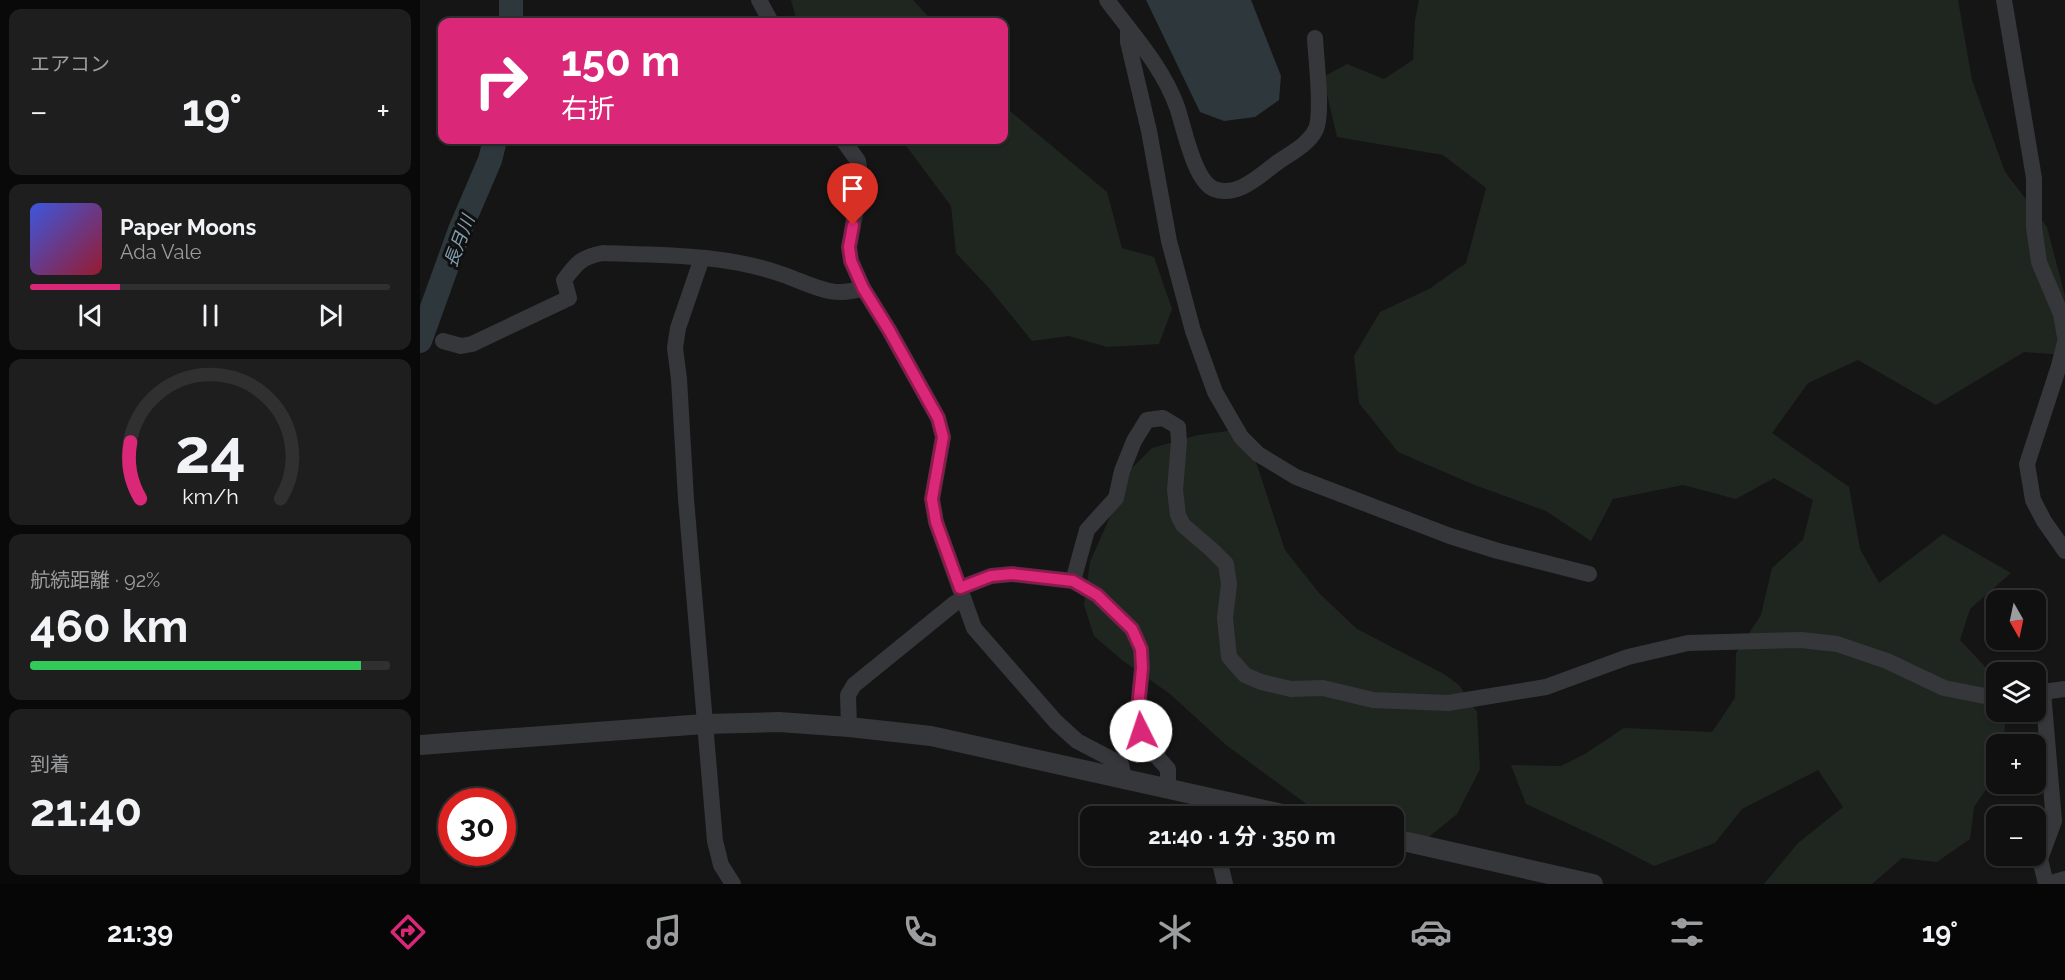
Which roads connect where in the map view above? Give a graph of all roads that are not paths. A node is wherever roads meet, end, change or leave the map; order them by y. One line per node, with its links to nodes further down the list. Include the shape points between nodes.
1 (759, 0): 4 (street)
2 (1107, 0): 5 (street)
3 (2004, 0): 10 (street, via 2034,178 2039,262 2061,314)
4 (769, 18)
5 (1128, 29): 6 (street, via 1162,72 1199,174 1211,188 1225,192 1242,188 1307,141 1316,129 1319,114); 14 (street, via 1168,241 1215,392 1241,437 1258,454 1296,477 1450,536)
6 (1315, 38)
7 (846, 144): 9 (street, via 858,161 861,181 849,247)
8 (702, 258): 9 (street, via 763,268 832,292 848,293); 11 (street, via 603,253 588,256 577,262 564,280 569,298 472,344 461,346); 21 (street, via 675,348)
9 (863, 288): 16 (street, via 938,418 943,437 932,499 936,522)
10 (2065, 337)
11 (443, 341)
12 (2065, 342): 13 (street, via 2027,464 2033,500)
13 (2065, 551)
14 (1589, 574)
15 (1073, 581): 16 (street, via 1012,574 991,576); 19 (street, via 1087,530 1116,498 1134,441 1147,420 1162,418 1178,427 1178,515 1183,525 1226,564 1229,657 1245,675 1261,682 1291,689 1323,688 1373,700 1448,703 1546,687 1628,657 1688,644 1801,640 1837,644 1887,661 1944,688); 25 (street, via 1097,595 1132,629 1141,649 1137,719 1145,743 1168,769)
16 (962, 594): 22 (street, via 854,684 849,695); 24 (street, via 974,628 996,654 1077,741 1121,764)
17 (2065, 689): 18 (street)
18 (2046, 691)
19 (1986, 696)
20 (2042, 722): 33 (street, via 2054,821 2040,859)
21 (704, 724): 22 (street, via 779,722); 23 (street); 30 (street, via 715,841 721,865)
22 (849, 727): 24 (street, via 931,736)
23 (420, 745)
24 (1124, 779): 25 (street)
25 (1168, 788): 26 (street)
26 (1207, 806)
27 (1404, 841): 32 (street)
28 (1221, 866): 31 (street)
29 (2065, 879): 33 (street)
30 (733, 884)
31 (1225, 884)
32 (1593, 884)
33 (2047, 884)

